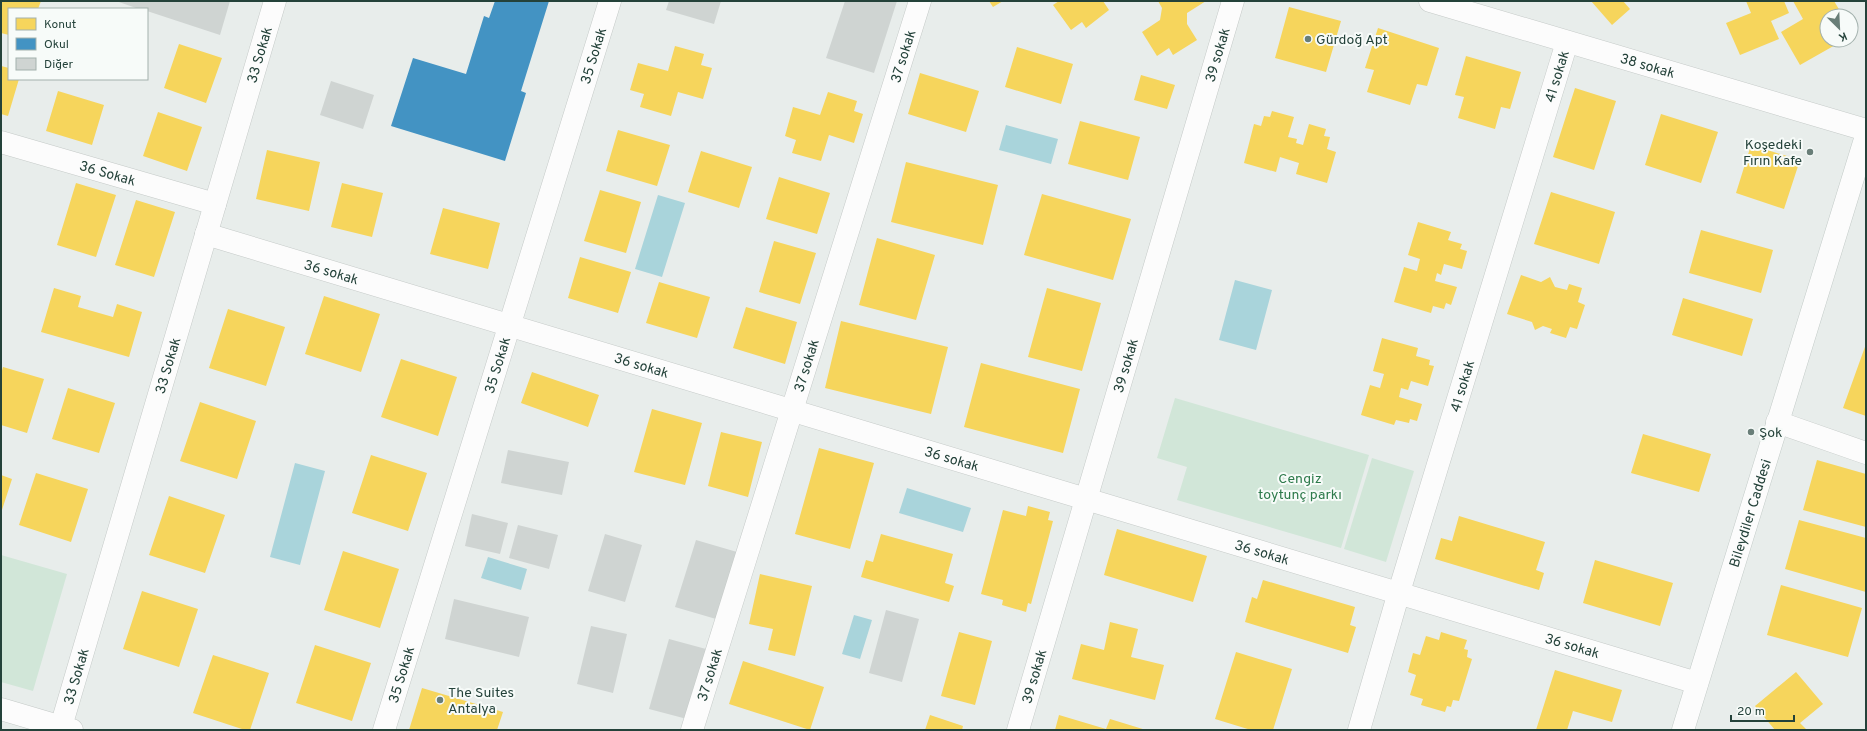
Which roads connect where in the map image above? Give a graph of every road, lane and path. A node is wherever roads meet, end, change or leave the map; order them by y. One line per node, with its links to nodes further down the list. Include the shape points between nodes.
1 (275, 1): 10 (street, 33 Sokak)
2 (610, 1): 12 (street, 35 Sokak)
3 (920, 1): 13 (street, 37 sokak)
4 (1233, 1): 16 (street, 39 sokak)
5 (1430, 1): 6 (street, 38 sokak)
6 (1567, 42): 7 (street, 38 sokak); 17 (street, 41 sokak)
7 (1866, 130)
8 (1866, 136): 14 (street, Bileydiler Caddesi)
9 (1, 142): 10 (street, 36 Sokak)
10 (215, 204): 11 (street, 33 Sokak)
11 (206, 234): 12 (street, 36 sokak); 20 (street, 33 Sokak)
12 (509, 325): 13 (street, 36 sokak); 21 (street, 35 Sokak)
13 (792, 410): 16 (street, 36 sokak); 22 (street, 37 sokak)
14 (1777, 422): 15 (street); 18 (street, Bileydiler Caddesi)
15 (1866, 453)
16 (1087, 499): 17 (street, 36 sokak); 23 (street, 39 sokak)
17 (1398, 592): 18 (street, 36 sokak); 24 (street, 41 sokak)
18 (1697, 683): 25 (street, Bileydiler Caddesi)
19 (1, 709): 20 (street)
20 (64, 729)
21 (384, 730)
22 (692, 730)
23 (1018, 730)
24 (1359, 730)
25 (1683, 730)

